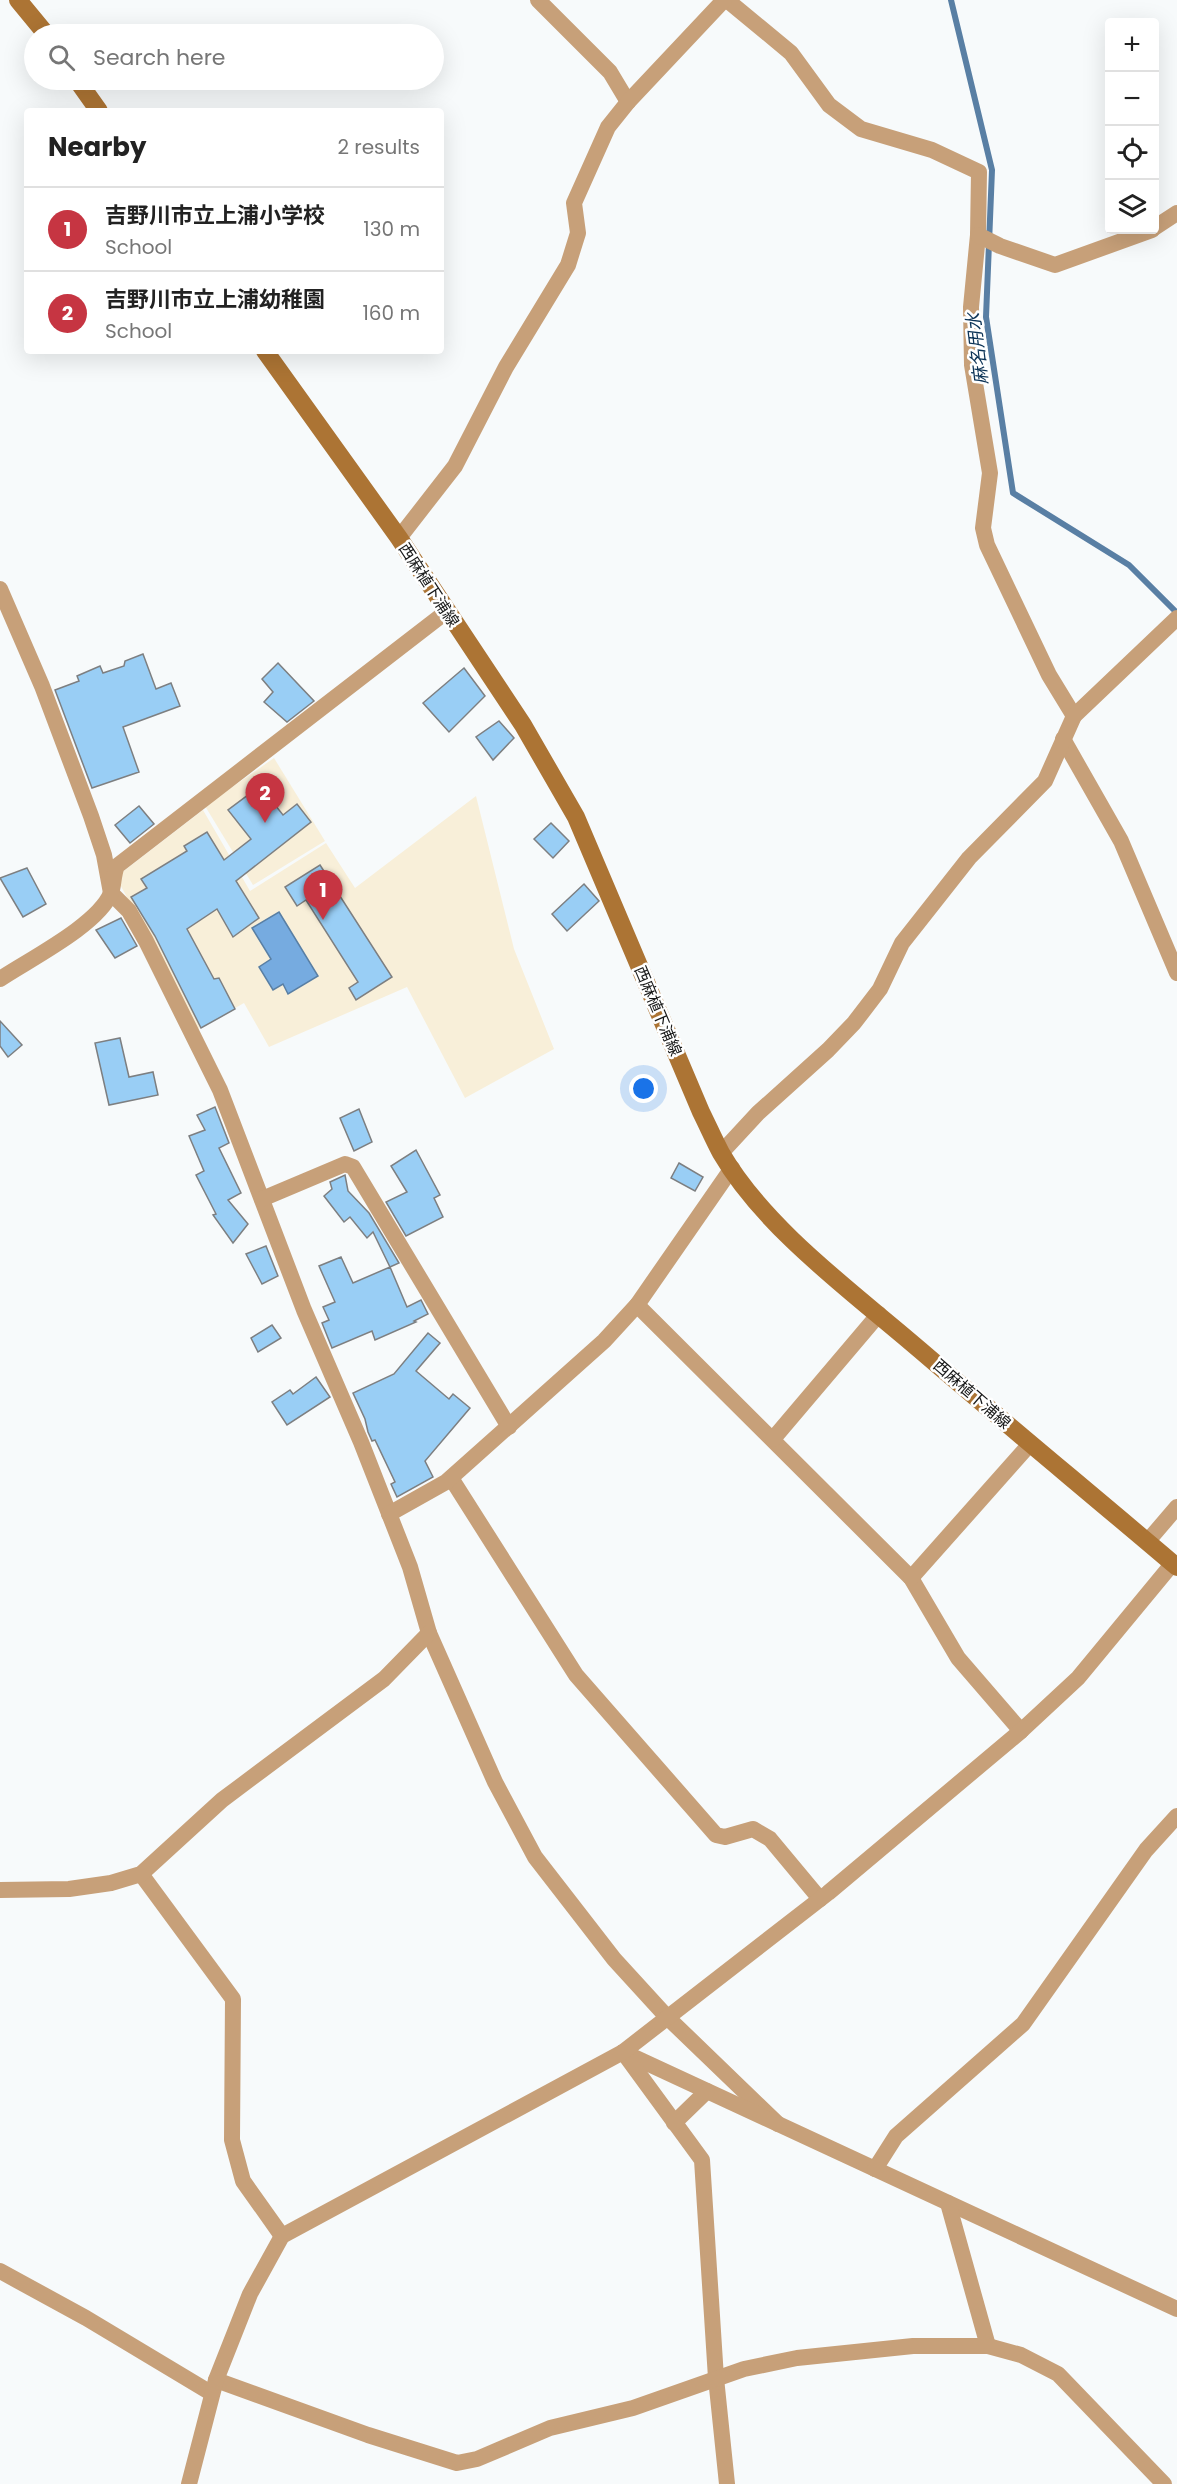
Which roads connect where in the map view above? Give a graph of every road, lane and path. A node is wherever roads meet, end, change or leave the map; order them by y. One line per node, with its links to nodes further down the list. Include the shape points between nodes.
1 (18, 0): 4 (main road)
2 (538, 0): 6 (street, via 610,72)
3 (726, 0): 6 (street); 11 (street, via 791,52 829,105 861,129 932,150 979,172)
4 (38, 24)
5 (84, 90): 7 (main road)
6 (628, 102): 13 (street, via 608,127 574,203 578,233 568,265 506,368 455,466)
7 (97, 108)
8 (1177, 213): 9 (street)
9 (1159, 226)
10 (1140, 234): 11 (street, via 1055,265)
11 (978, 235): 17 (street, via 971,307 972,365 990,473 983,528 987,545 1048,675)
12 (267, 354): 13 (main road, 西麻植下浦線)
13 (399, 538): 15 (main road, 西麻植下浦線)
14 (0, 589): 19 (street, via 91,816 105,855)
15 (446, 612): 19 (street, via 117,866); 22 (main road, 西麻植下浦線, via 523,725 576,817 701,1112)
16 (1172, 622): 17 (street)
17 (1074, 716): 18 (street)
18 (1063, 739): 20 (street, via 1121,841); 22 (street, via 1045,781 969,858 902,944 880,989 854,1023 758,1113)
19 (111, 893): 21 (street, via 93,918); 23 (street, via 129,911 183,1014 220,1090)
20 (1177, 973)
21 (0, 979)
22 (726, 1161): 24 (street); 25 (main road, 西麻植下浦線, via 777,1223)
23 (262, 1199): 26 (street, via 345,1164 353,1167); 31 (street)
24 (637, 1305): 26 (street, via 604,1341); 27 (street)
25 (879, 1314): 27 (street); 28 (main road, 西麻植下浦線)
26 (509, 1427): 29 (street)
27 (773, 1439): 34 (street)
28 (1030, 1444): 32 (main road, 西麻植下浦線); 34 (street)
29 (451, 1478): 31 (street); 40 (street, via 576,1675 716,1836 753,1829 770,1839)
30 (1177, 1507): 32 (street)
31 (388, 1514): 35 (street, via 410,1567)
32 (1147, 1542): 33 (main road, 西麻植下浦線)
33 (1175, 1565): 36 (street, via 1078,1678)
34 (911, 1578): 36 (street, via 958,1658)
35 (429, 1633): 38 (street, via 384,1679 222,1800); 41 (street, via 495,1782 535,1857 614,1959)
36 (1021, 1731): 40 (street)
37 (1177, 1816): 46 (street, via 1146,1850 1023,2024 896,2136)
38 (141, 1874): 39 (street, via 111,1883 69,1888); 48 (street, via 233,1999 232,2140 243,2181)
39 (0, 1890)
40 (820, 1899): 41 (street)
41 (667, 2017): 42 (street); 45 (street)
42 (622, 2052): 43 (street); 44 (street); 48 (street)
43 (707, 2091): 44 (street); 45 (street)
44 (674, 2123): 52 (street, via 702,2160)
45 (778, 2124): 46 (street)
46 (875, 2169): 47 (street)
47 (948, 2203): 50 (street); 51 (street)
48 (282, 2236): 53 (street, via 250,2294)
49 (0, 2271): 53 (street)
50 (1177, 2309)
51 (988, 2346): 52 (street, via 913,2346 797,2358); 56 (street, via 1021,2355 1058,2374)
52 (716, 2378): 53 (street, via 633,2409 550,2428 477,2459 457,2463); 55 (street)
53 (213, 2387): 54 (street)
54 (189, 2484)
55 (726, 2484)
56 (1164, 2484)

